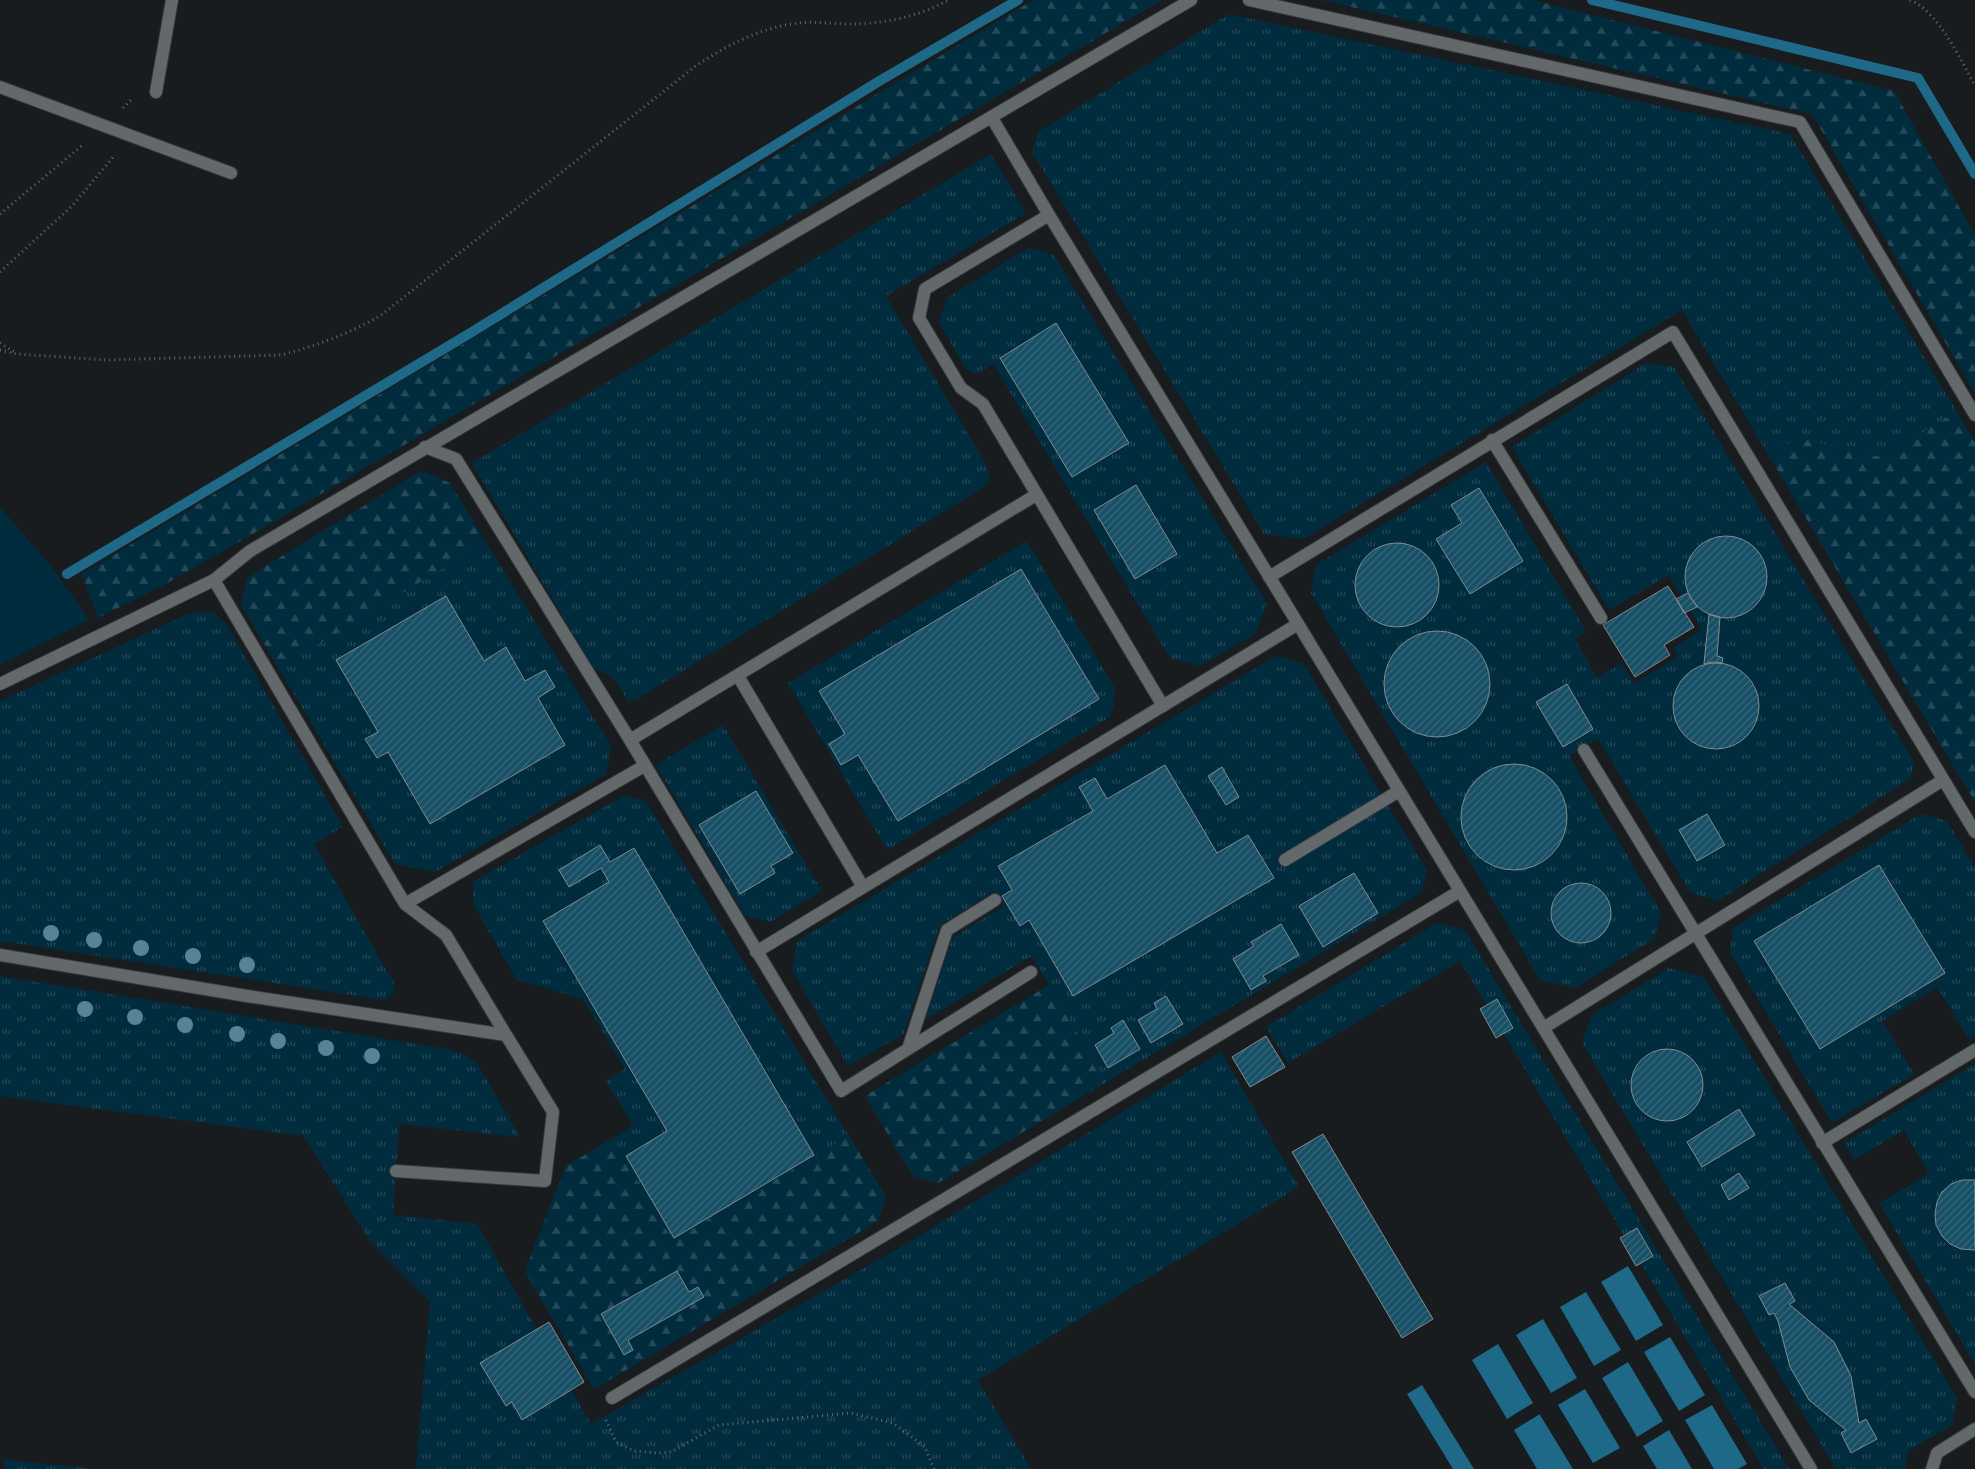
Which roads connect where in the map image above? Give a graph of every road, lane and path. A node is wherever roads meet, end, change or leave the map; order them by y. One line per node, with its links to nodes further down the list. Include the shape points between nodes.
1 (172, 0): 6 (lane)
2 (948, 0): 19 (path, via 894,21 799,23 764,30 726,46 697,65 380,316 325,342 281,355 108,360)
3 (1191, 0): 10 (lane)
4 (1249, 0): 20 (lane, via 1800,122)
5 (1910, 0): 7 (path, via 1918,3 1939,25)
6 (159, 76): 9 (lane); 11 (path, via 150,79)
7 (1975, 86)
8 (0, 87): 11 (lane)
9 (156, 92)
10 (992, 118): 15 (lane); 22 (lane)
11 (105, 127): 12 (lane); 14 (path)
12 (127, 135): 13 (lane); 16 (path, via 72,206)
13 (231, 173)
14 (0, 214)
15 (1049, 215): 23 (lane, via 925,289 919,318 961,388 983,404); 24 (lane)
16 (0, 272)
17 (0, 343): 19 (path)
18 (0, 350): 19 (path)
19 (16, 354)
20 (1975, 415)
21 (1492, 440): 24 (lane); 26 (lane); 34 (lane, via 1673,332)
22 (425, 447): 25 (lane, via 250,551); 31 (lane, via 456,459)
23 (1036, 495): 28 (lane); 30 (lane)
24 (1270, 577): 27 (lane)
25 (214, 580): 29 (lane); 41 (lane)
26 (1601, 618)
27 (1298, 624): 30 (lane); 35 (lane)
28 (738, 676): 31 (lane); 38 (lane)
29 (0, 684)
30 (1163, 706): 38 (lane)
31 (630, 740): 33 (lane)
32 (1584, 750): 42 (lane)
33 (644, 766): 41 (lane); 43 (lane)
34 (1943, 780): 36 (lane); 42 (lane)
35 (1399, 791): 37 (lane); 39 (lane)
36 (1975, 832)
37 (1284, 860)
38 (862, 887): 43 (lane)
39 (1460, 892): 46 (lane); 53 (lane)
40 (995, 900): 48 (lane, via 947,930)
41 (405, 904): 47 (lane, via 446,935)
42 (1695, 934): 46 (lane); 50 (lane)
43 (756, 952): 48 (lane, via 841,1092)
44 (0, 955): 47 (lane)
45 (1031, 972): 48 (lane)
46 (1545, 1027): 56 (lane)
47 (506, 1035): 51 (lane, via 552,1112 545,1181)
48 (908, 1049)
49 (1975, 1050): 50 (lane)
50 (1822, 1143): 52 (lane)
51 (396, 1171)
52 (1975, 1392)
53 (612, 1398): 55 (path, via 606,1422 616,1442 634,1451 671,1452 719,1425 851,1413 893,1423 925,1447)
54 (1975, 1429): 57 (lane, via 1937,1453)
55 (934, 1469)
56 (1811, 1469)
57 (1932, 1469)

